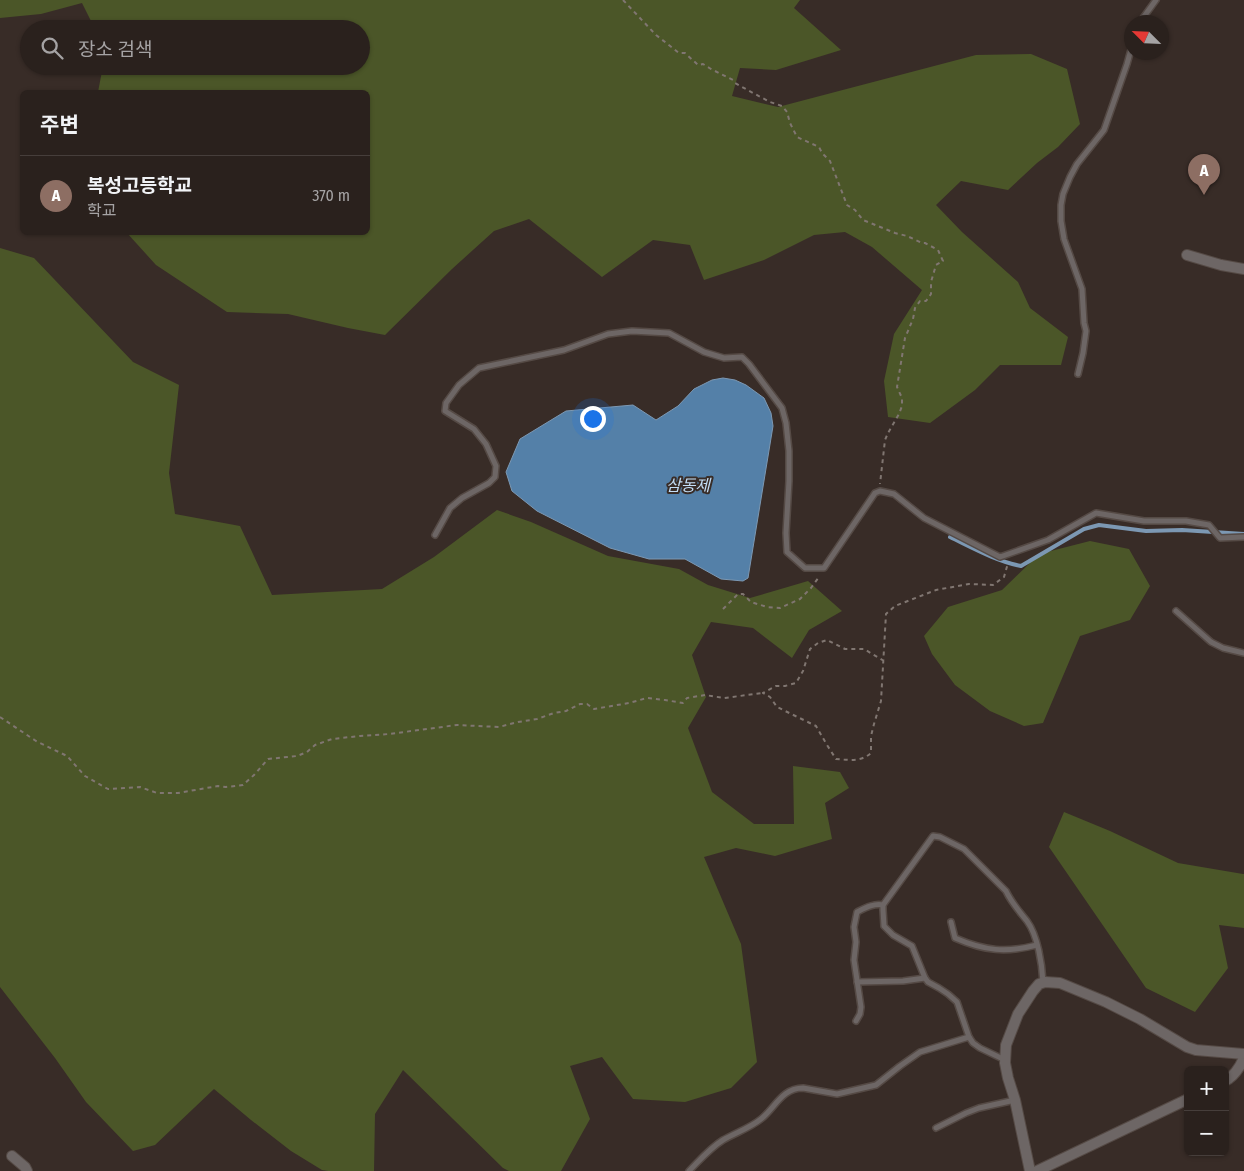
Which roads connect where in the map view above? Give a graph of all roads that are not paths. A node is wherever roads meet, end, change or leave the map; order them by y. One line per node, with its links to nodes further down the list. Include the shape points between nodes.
1 (1156, 0): 2 (lane)
2 (1145, 15)
3 (1128, 60): 6 (lane, via 1104,130 1077,164 1061,206 1064,239 1082,289 1086,331)
4 (1187, 255): 5 (street, via 1221,266)
5 (1244, 269)
6 (1078, 374)
7 (435, 535): 8 (lane, via 450,508 495,477 496,466 486,444 474,429 445,411 446,403 459,385 479,368 564,350 608,334 632,331 669,333 704,352 724,358 742,357 782,408 788,451 787,552 805,568 824,568 875,493 880,491 894,494 924,518 1000,557 1048,540 1096,512 1144,521 1186,521 1209,525 1220,538)
8 (1244, 537)
9 (1176, 611): 10 (lane, via 1211,642)
10 (1244, 653)
11 (883, 905): 13 (lane, via 933,836 940,837 964,849 1006,891 1030,926); 14 (lane, via 884,926 912,946); 15 (lane, via 869,906 857,912 854,960)
12 (951, 922): 13 (lane, via 955,938 973,945 993,950)
13 (1037, 945): 16 (lane)
14 (925, 978): 15 (lane); 18 (lane, via 957,1002)
15 (857, 982): 17 (lane, via 861,1007)
16 (1043, 983): 19 (street, via 1060,983 1106,1002 1187,1047); 21 (street, via 1033,991 1018,1014 1006,1045)
17 (856, 1020)
18 (969, 1037): 21 (lane, via 980,1048); 28 (lane, via 920,1052 876,1085 837,1094 803,1088 790,1091 761,1120 723,1140)
19 (1244, 1054)
20 (1244, 1058): 22 (street)
21 (1005, 1060): 23 (street)
22 (1229, 1079)
23 (1015, 1100): 25 (lane, via 979,1108); 29 (street)
24 (1184, 1101): 30 (street)
25 (936, 1128)
26 (12, 1156): 27 (street)
27 (28, 1171)
28 (689, 1171)
29 (1030, 1171)
30 (1037, 1171)

